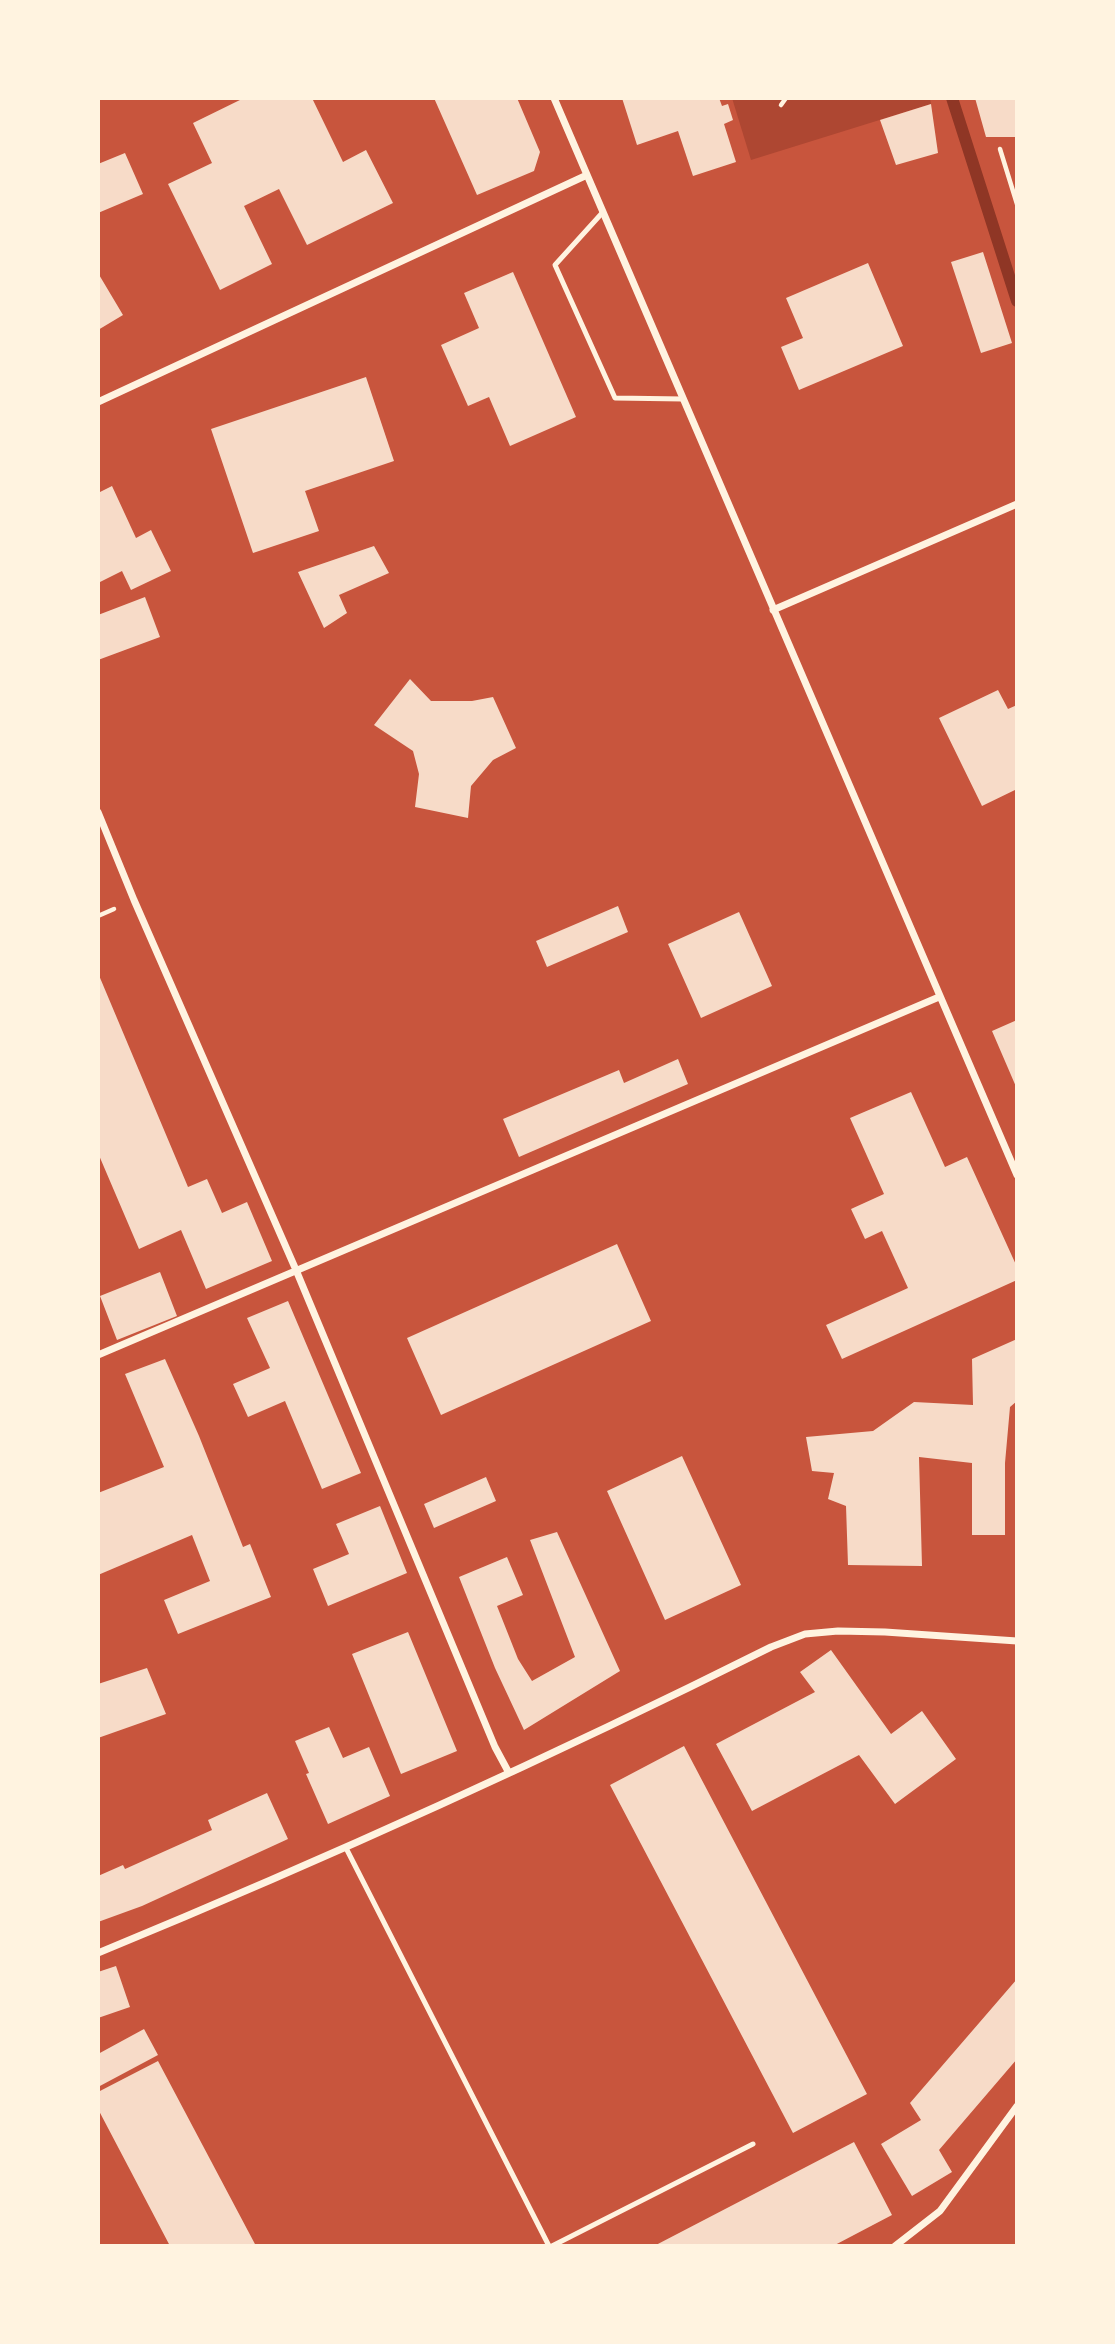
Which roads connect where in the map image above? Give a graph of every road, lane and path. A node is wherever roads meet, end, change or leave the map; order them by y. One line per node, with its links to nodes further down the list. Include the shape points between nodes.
1 (554, 98): 5 (street)
2 (786, 98): 3 (path)
3 (781, 105)
4 (1000, 149): 6 (path)
5 (587, 175): 7 (street); 9 (street)
6 (1017, 204)
7 (603, 212): 8 (street); 8 (lane, via 555,265 615,398)
8 (683, 400): 11 (street)
9 (98, 402)
10 (1017, 504): 11 (street)
11 (773, 610): 13 (street)
12 (98, 812): 15 (street)
13 (939, 997): 14 (street); 15 (street)
14 (1017, 1175)
15 (296, 1270): 16 (street); 18 (street)
16 (98, 1355)
17 (1017, 1640): 18 (street, via 885,1632 805,1634)
18 (509, 1773): 19 (street)
19 (346, 1849): 20 (street); 23 (lane)
20 (98, 1953)
21 (1017, 2106): 24 (street, via 940,2211)
22 (753, 2144): 23 (lane)
23 (550, 2246)
24 (895, 2246)

